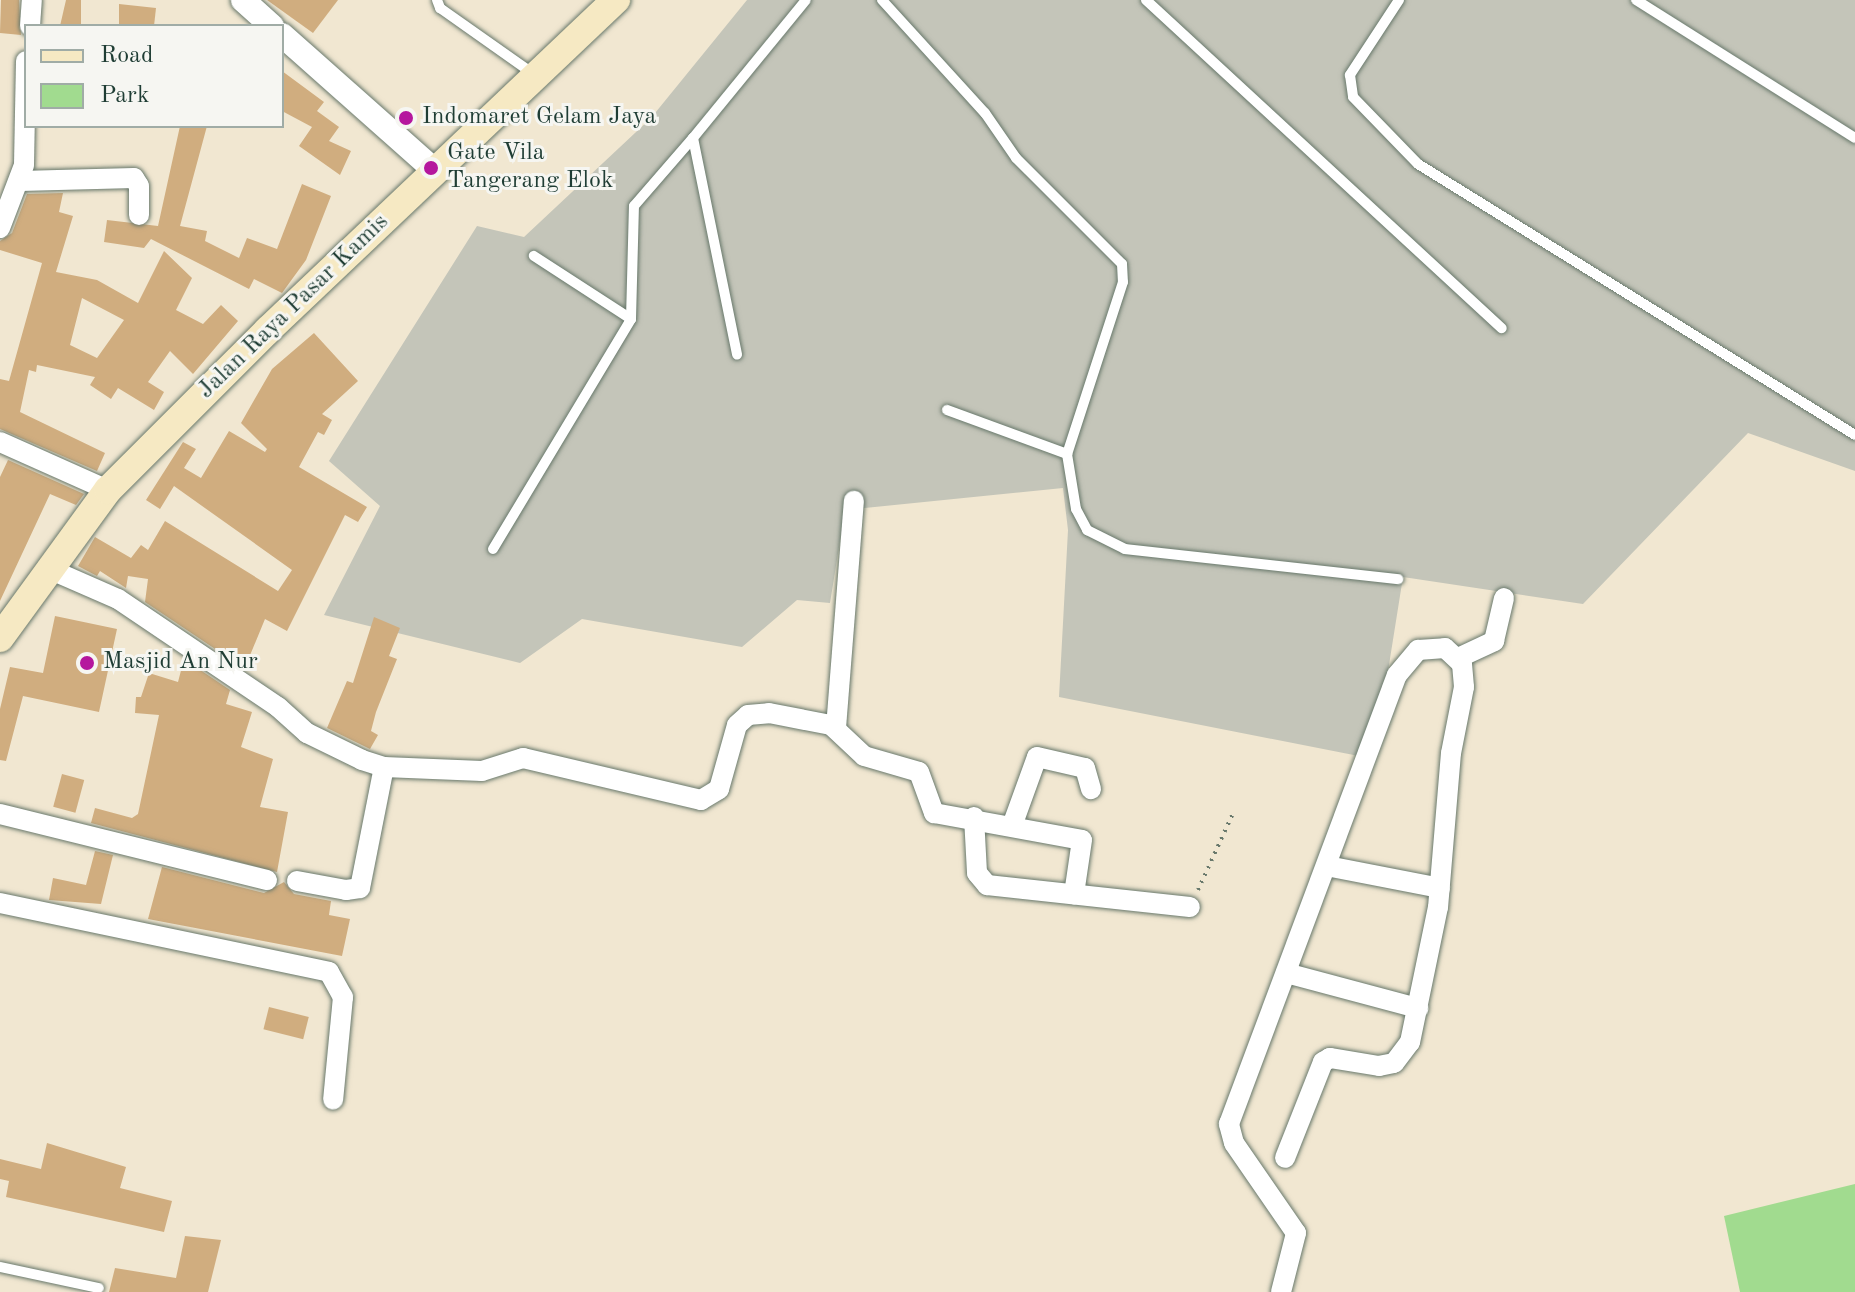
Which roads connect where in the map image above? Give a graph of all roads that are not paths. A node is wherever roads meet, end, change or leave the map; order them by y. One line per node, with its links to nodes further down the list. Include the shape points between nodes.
1 (32, 0): 10 (street)
2 (243, 0): 11 (street)
3 (437, 0): 13 (lane, via 440,8)
4 (616, 0): 13 (main road, Jalan Raya Pasar Kamis)
5 (806, 0): 15 (lane)
6 (882, 0): 28 (lane, via 985,113 1016,158 1122,264 1123,282)
7 (1146, 0): 23 (lane)
8 (1399, 0): 26 (lane, via 1350,75 1353,97 1418,164)
9 (1636, 0): 16 (lane)
10 (30, 24)
11 (270, 24)
12 (284, 37): 17 (street)
13 (536, 76): 17 (main road, Jalan Raya Pasar Kamis)
14 (24, 101): 18 (street)
15 (693, 138): 22 (lane, via 634,206); 24 (lane)
16 (1855, 138)
17 (435, 171): 29 (main road, Jalan Raya Pasar Kamis)
18 (20, 181): 19 (street, via 134,178); 20 (street)
19 (139, 215)
20 (0, 228)
21 (534, 256): 22 (lane)
22 (631, 319): 31 (lane)
23 (1502, 328)
24 (737, 355)
25 (947, 410): 28 (lane)
26 (1855, 435)
27 (0, 442): 29 (street)
28 (1067, 454): 33 (lane, via 1076,509 1087,530 1102,541 1125,549)
29 (108, 490): 32 (main road, Jalan Raya Pasar Kamis)
30 (854, 501): 37 (street)
31 (493, 549)
32 (47, 568): 35 (main road, Jalan Raya Pasar Kamis); 38 (street, via 118,599 329,747)
33 (1398, 579)
34 (1504, 598): 36 (street, via 1494,641)
35 (0, 638)
36 (1458, 658): 43 (street, via 1445,648 1428,647 1411,656 1397,675); 46 (street, via 1464,687 1451,753)
37 (836, 728): 38 (street, via 769,713 743,717 719,789 701,800 523,758 482,771); 41 (street, via 864,756 919,772 934,813)
38 (384, 767): 45 (street, via 360,888)
39 (1091, 789): 42 (street, via 1085,768 1037,757)
40 (0, 814): 44 (street)
41 (974, 817): 42 (street); 47 (street, via 982,882 1003,889)
42 (1012, 826): 47 (street, via 1082,840)
43 (1327, 866): 46 (street); 50 (street)
44 (267, 880)
45 (297, 881)
46 (1440, 888): 51 (street)
47 (1074, 894): 49 (street)
48 (0, 903): 52 (street, via 329,972 343,997)
49 (1190, 907)
50 (1286, 973): 51 (street); 56 (street, via 1229,1124 1234,1143 1296,1233)
51 (1418, 1008): 53 (street, via 1410,1042 1394,1063 1360,1065 1330,1058 1323,1062)
52 (333, 1100)
53 (1285, 1158)
54 (0, 1267): 55 (lane)
55 (99, 1288)
56 (1281, 1292)

